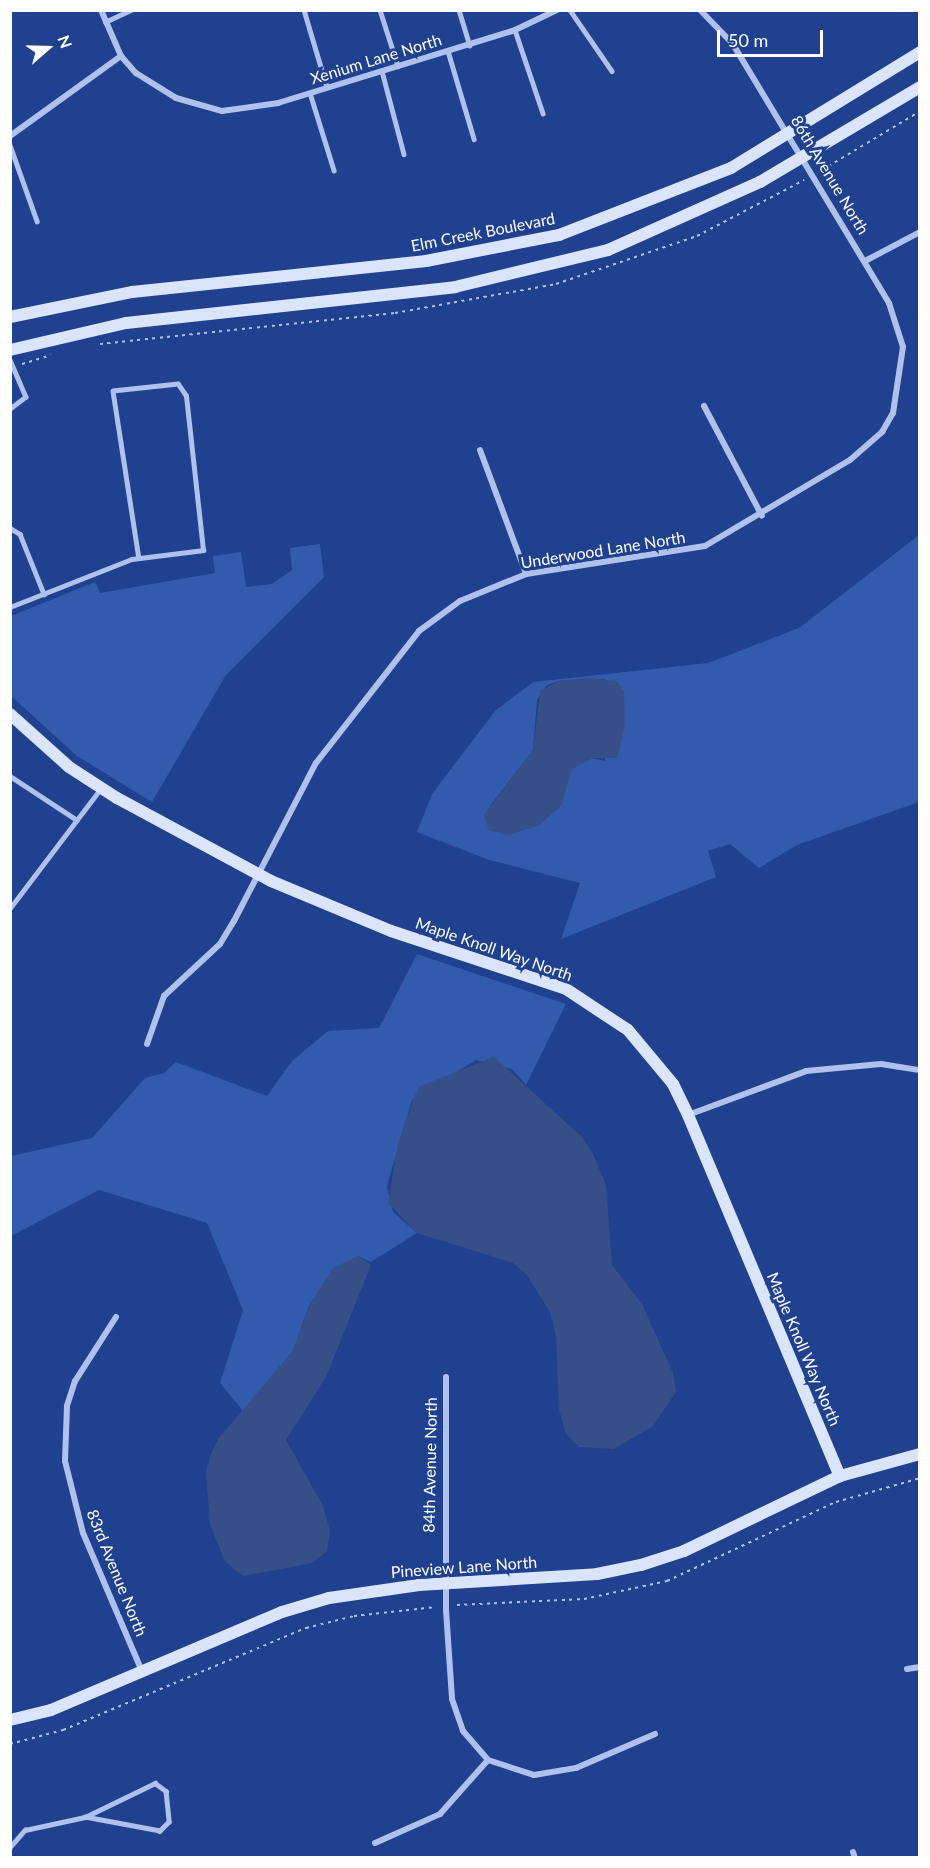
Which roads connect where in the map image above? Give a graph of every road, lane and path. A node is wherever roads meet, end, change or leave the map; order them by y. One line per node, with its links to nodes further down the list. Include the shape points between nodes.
1 (101, 10): 9 (street)
2 (131, 10): 9 (lane)
3 (304, 10): 18 (lane)
4 (381, 10): 15 (lane)
5 (459, 10): 11 (lane)
6 (557, 10): 10 (street, Xenium Lane North)
7 (570, 10): 17 (lane)
8 (700, 10): 22 (street, 86th Avenue North, via 733,44)
9 (105, 22): 14 (street)
10 (515, 30): 11 (street, Xenium Lane North); 21 (lane)
11 (470, 45): 12 (street, Xenium Lane North)
12 (448, 51): 15 (street, Xenium Lane North); 24 (lane)
13 (920, 52): 22 (street, Elm Creek Boulevard)
14 (121, 56): 20 (street, Xenium Lane North, via 154,87 199,106 249,111); 23 (street)
15 (398, 66): 16 (street, Xenium Lane North)
16 (381, 71): 18 (street, Xenium Lane North); 26 (lane)
17 (612, 71)
18 (327, 87): 20 (street, Xenium Lane North)
19 (920, 87): 27 (street)
20 (310, 93): 28 (lane)
21 (543, 113)
22 (788, 132): 27 (street, 86th Avenue North); 32 (street, Elm Creek Boulevard, via 678,193 559,235 426,261 132,292)
23 (10, 136)
24 (474, 139)
25 (10, 145): 29 (lane)
26 (404, 154)
27 (804, 156): 31 (street, 86th Avenue North); 33 (street, via 687,219 534,271 455,287 126,323)
28 (334, 170)
29 (37, 221)
30 (920, 232): 31 (street)
31 (865, 261): 35 (street, 86th Avenue North, via 899,324)
32 (10, 317)
33 (10, 350)
34 (10, 360): 37 (lane, via 27,397)
35 (903, 370): 39 (street, Underwood Lane North, via 897,403 882,432)
36 (704, 406): 39 (street)
37 (10, 409)
38 (480, 450): 42 (street)
39 (762, 516): 42 (street, Underwood Lane North, via 678,554)
40 (10, 528): 43 (lane, via 20,534)
41 (140, 558): 41 (lane, via 203,550 186,396 178,384 112,391); 43 (lane)
42 (526, 574): 49 (street, Underwood Lane North, via 460,601 401,649 316,763)
43 (44, 594): 44 (lane)
44 (10, 607)
45 (10, 714): 47 (street, Maple Knoll Way North)
46 (10, 776): 48 (lane)
47 (101, 788): 48 (lane); 49 (street, Maple Knoll Way North)
48 (77, 820): 50 (lane)
49 (259, 875): 51 (street, Underwood Lane North, via 220,944 164,996); 53 (street, Maple Knoll Way North, via 330,908 588,1001 653,1055)
50 (10, 908)
51 (147, 1044)
52 (920, 1070): 53 (street, via 872,1064 806,1071)
53 (688, 1115): 57 (street, Maple Knoll Way North)
54 (116, 1317): 63 (street, 83rd Avenue North, via 75,1381 67,1406 65,1461 82,1533)
55 (446, 1377): 59 (street, 84th Avenue North)
56 (920, 1454): 57 (street, Pineview Lane North)
57 (840, 1476): 59 (street, Pineview Lane North, via 684,1551 641,1565 574,1576)
58 (920, 1478): 60 (path, via 836,1502 667,1581 584,1599)
59 (445, 1584): 60 (street, 84th Avenue North); 63 (street, Pineview Lane North, via 319,1601)
60 (446, 1606): 66 (path, via 354,1616 306,1628 63,1730); 67 (street, 84th Avenue North, via 453,1710)
61 (920, 1666): 62 (street)
62 (907, 1669)
63 (142, 1672): 64 (street, Pineview Lane North, via 51,1710)
64 (10, 1720)
65 (655, 1734): 67 (street, via 555,1773 513,1772)
66 (10, 1744)
67 (488, 1760): 69 (street, via 440,1814)
68 (85, 1817): 68 (lane, via 155,1783 166,1791 170,1822 160,1831); 70 (lane, via 25,1830)
69 (375, 1843)
70 (10, 1847)

